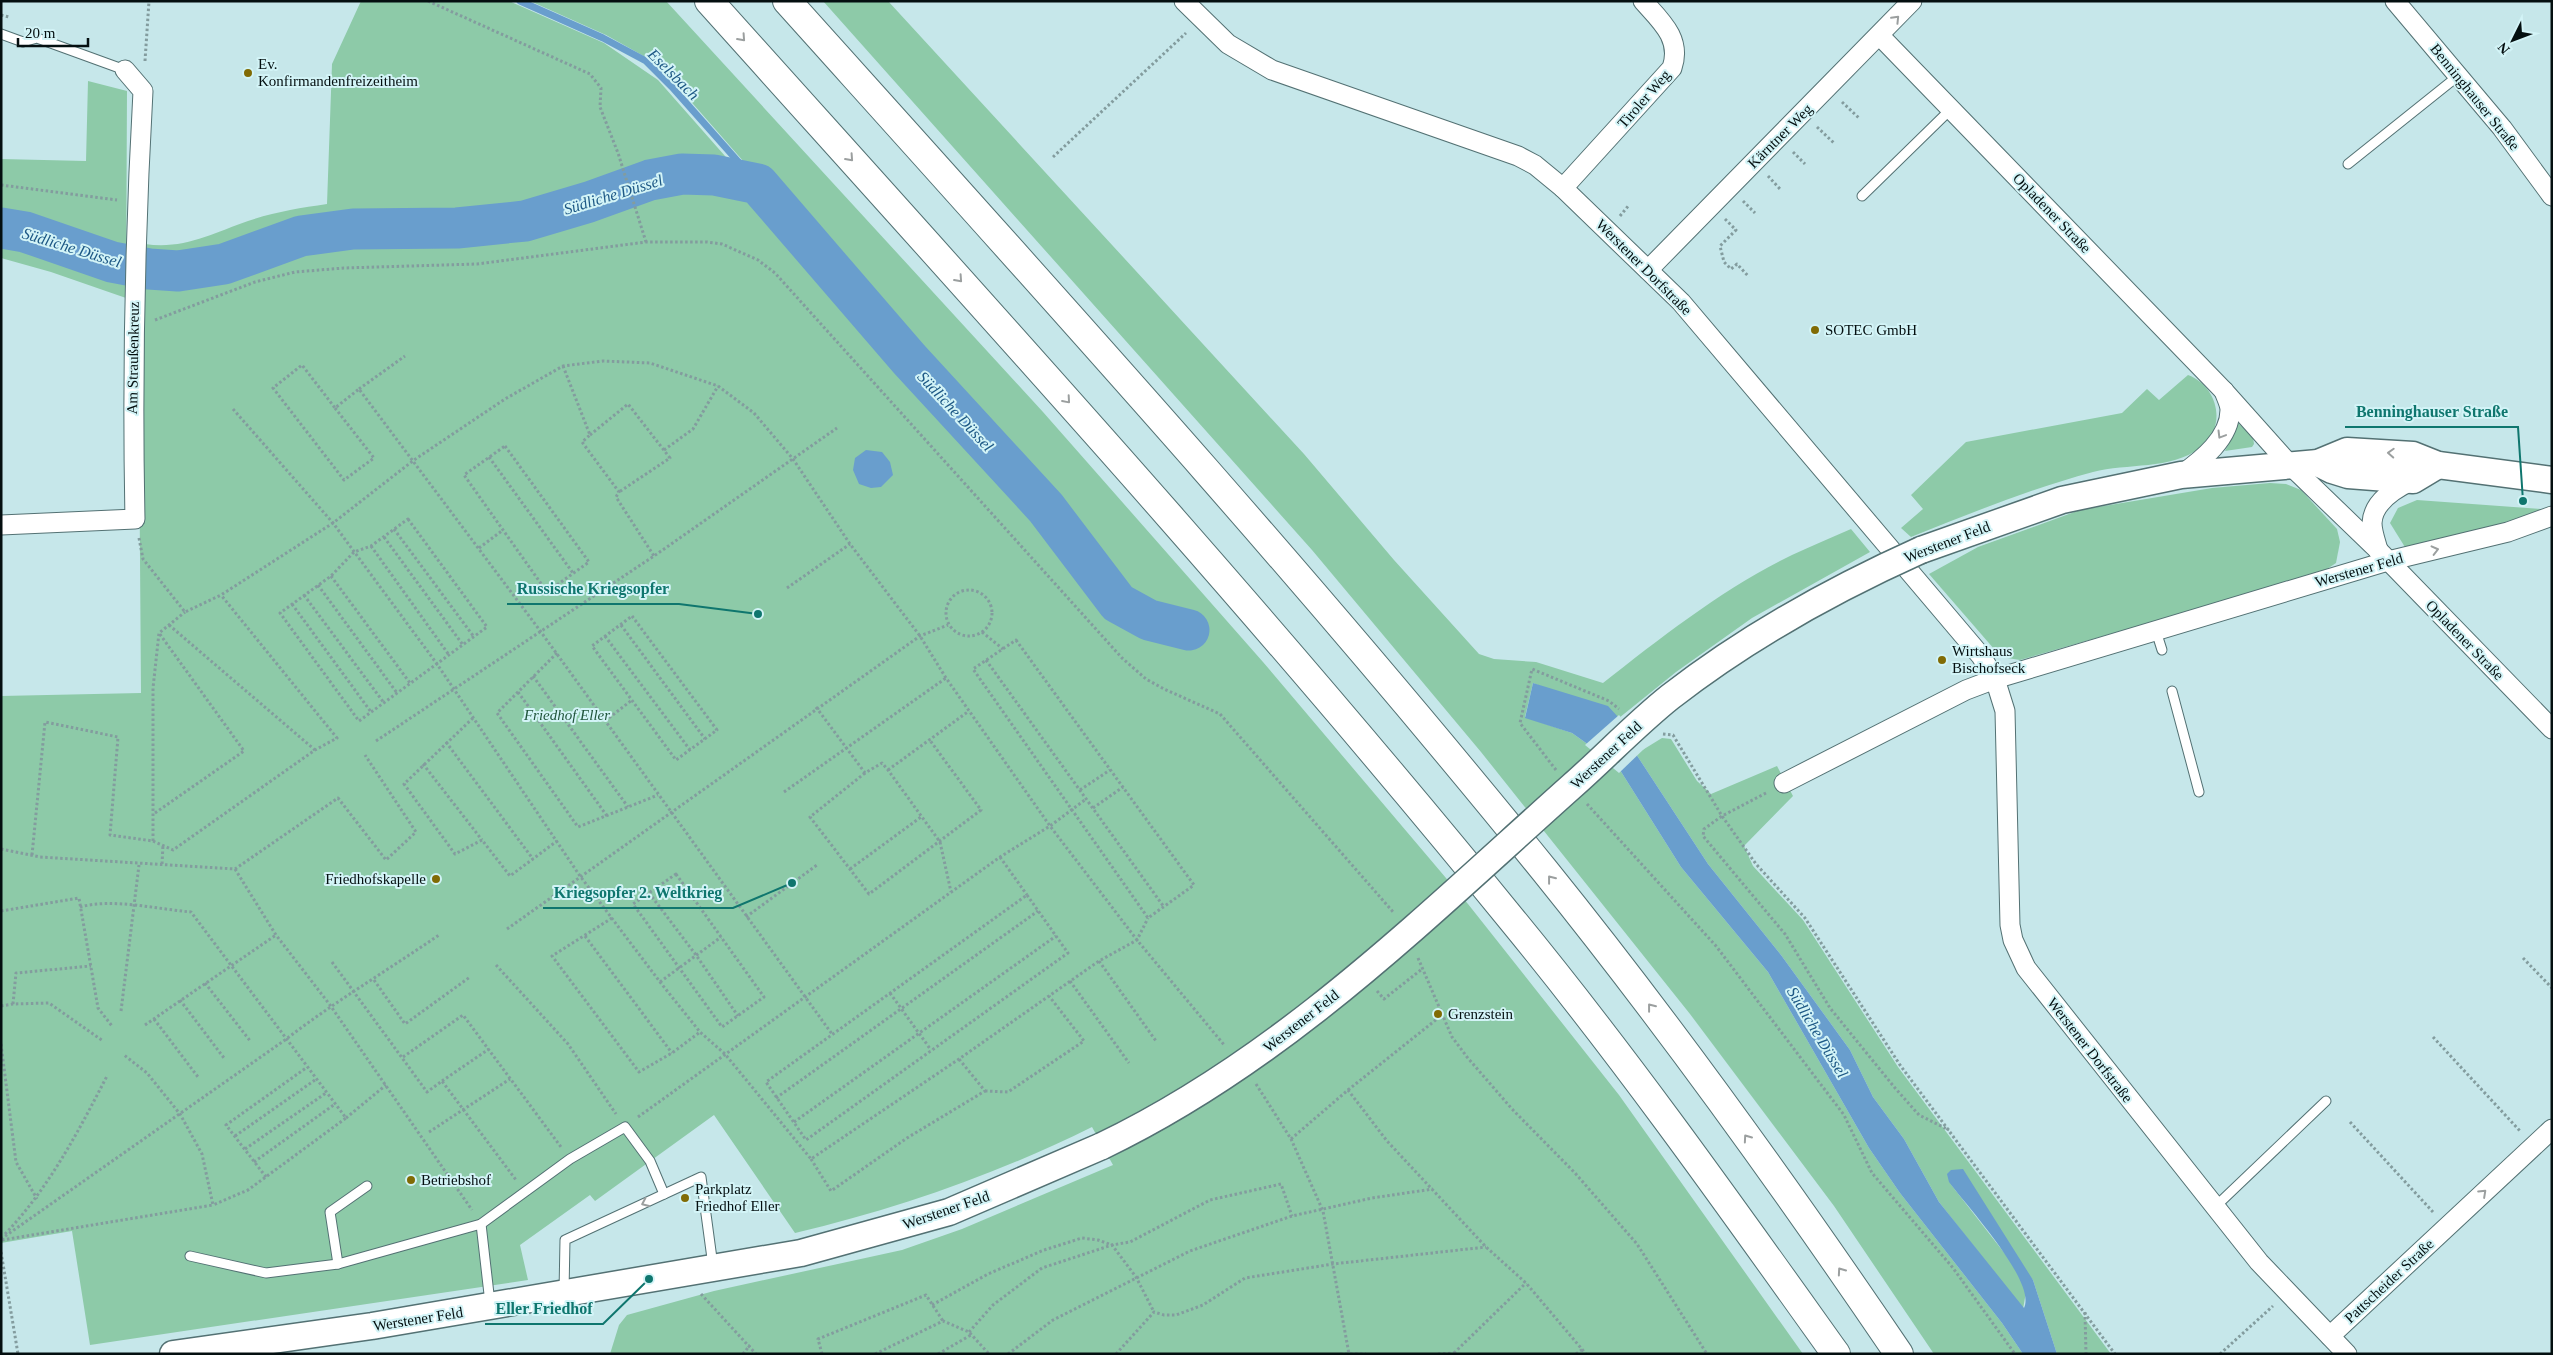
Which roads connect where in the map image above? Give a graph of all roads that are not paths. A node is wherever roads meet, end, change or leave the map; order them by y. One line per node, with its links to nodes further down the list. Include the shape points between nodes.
1 (709, 1): 48 (highway, one-way to 48, via 1036,365 1319,688 1515,923 1646,1089)
2 (787, 1): 49 (highway, one-way to 2, via 1684,1049 1546,873 1396,692 1073,318)
3 (1184, 1): 13 (street, Werstener Dorfstraße, via 1239,52 1272,70 1518,156 1535,165)
4 (1643, 1): 13 (street, Tiroler Weg, via 1672,36 1675,58 1672,68)
5 (1912, 1): 8 (street, Kärntner Weg, one-way to 5)
6 (2395, 1): 10 (street, Benninghauser Straße)
7 (1, 34): 9 (lane, via 23,42 37,38)
8 (1880, 36): 11 (street, Opladener Straße); 16 (street, Kärntner Weg)
9 (125, 70): 25 (street, Am Straußenkreuz, via 143,91 134,290 135,519)
10 (2459, 76): 12 (lane); 15 (street, Benninghauser Straße)
11 (1951, 109): 14 (lane); 17 (street, Opladener Straße)
12 (2348, 164)
13 (1563, 188): 16 (street, Werstener Dorfstraße)
14 (1862, 196)
15 (2552, 196)
16 (1648, 270): 29 (street, Werstener Dorfstraße, via 1704,327 1975,649)
17 (2224, 390): 19 (street, Opladener Straße); 21 (street, one-way to 21, via 2230,408 2228,422 2210,451)
18 (2318, 463): 19 (main road, Werstener Feld); 20 (main road, Werstener Feld, one-way to 18, via 2413,455 2359,451 2335,454); 22 (main road, Werstener Feld, via 2348,475)
19 (2290, 465): 21 (main road, Werstener Feld); 26 (street, Opladener Straße)
20 (2438, 465): 22 (main road); 23 (main road, Werstener Feld)
21 (2181, 475): 42 (main road, Werstener Feld, bridge, via 2062,500 1921,550 1813,602 1725,657 1642,721 1326,1003 1215,1084 1160,1116 1102,1146 949,1212 836,1245)
22 (2413, 480): 26 (street, via 2391,493 2376,512 2372,524)
23 (2552, 480)
24 (2552, 516): 26 (street, Werstener Feld, one-way to 24, via 2508,532)
25 (1, 525)
26 (2383, 556): 27 (street, Werstener Feld); 31 (street, Opladener Straße)
27 (2156, 631): 28 (lane); 29 (street, Werstener Feld)
28 (2162, 650)
29 (1995, 679): 32 (street, via 1966,690); 38 (street, Werstener Dorfstraße, via 2005,712 2008,909 2018,952 2026,968)
30 (2172, 691): 33 (lane)
31 (2552, 729)
32 (1784, 783)
33 (2199, 792)
34 (2326, 1102): 38 (lane)
35 (2552, 1129): 45 (street, Pattscheider Straße, one-way to 35)
36 (367, 1186): 41 (lane, via 330,1212)
37 (664, 1194): 39 (lane, via 650,1161 625,1127 570,1159); 42 (lane, via 701,1177); 43 (lane, one-way to 43, via 564,1240)
38 (2215, 1207): 45 (street, Werstener Dorfstraße, via 2259,1262)
39 (481, 1224): 41 (lane); 44 (lane)
40 (190, 1256): 41 (lane, via 266,1273)
41 (338, 1264)
42 (705, 1271): 43 (main road, Werstener Feld)
43 (564, 1293): 44 (main road, Werstener Feld)
44 (491, 1306): 46 (main road, Werstener Feld)
45 (2330, 1336): 50 (street, Werstener Dorfstraße)
46 (238, 1349): 47 (main road, Werstener Feld)
47 (173, 1354)
48 (1836, 1354)
49 (1899, 1354)
50 (2348, 1354)

